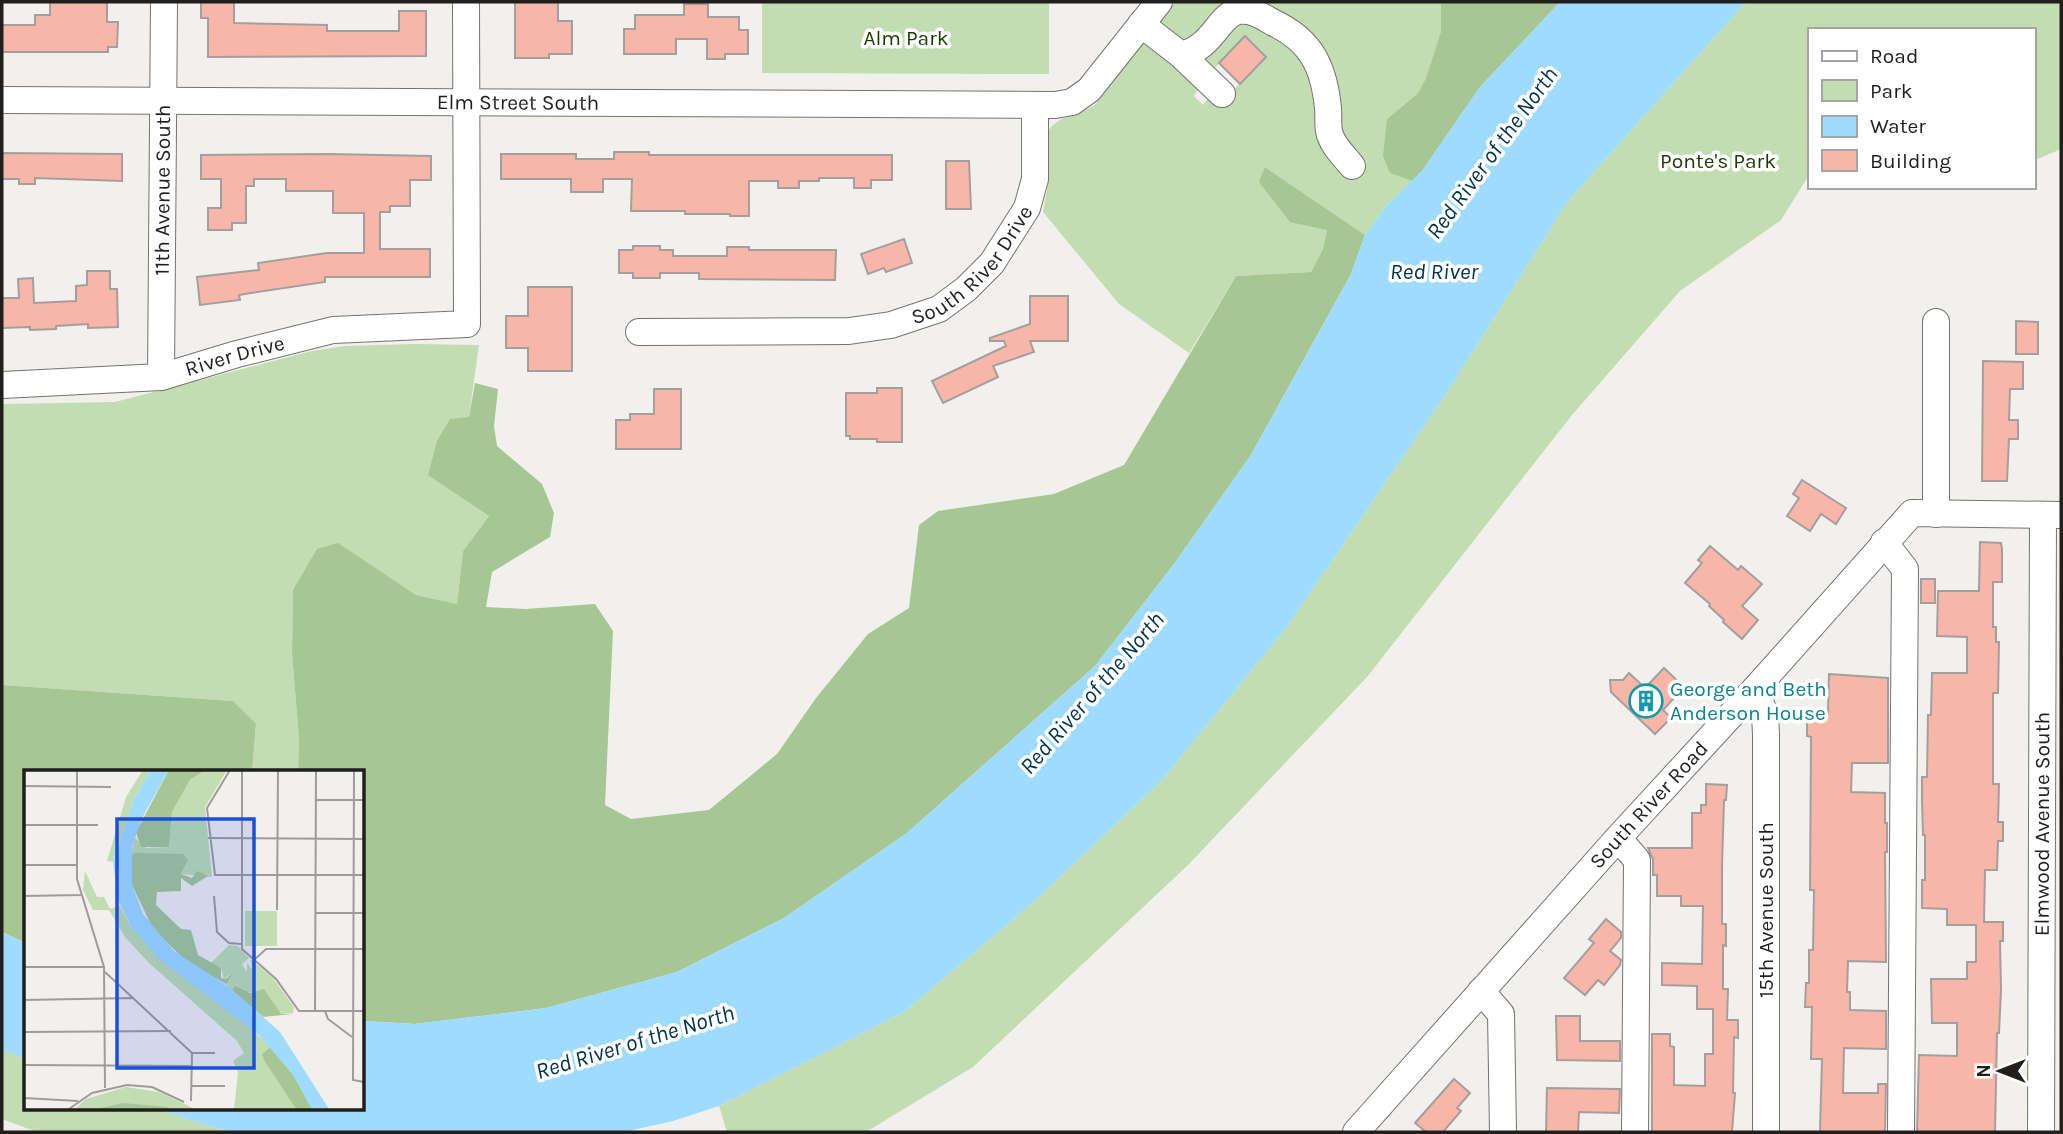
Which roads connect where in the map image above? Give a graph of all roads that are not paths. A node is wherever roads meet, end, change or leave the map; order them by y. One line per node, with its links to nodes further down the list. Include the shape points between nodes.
1 (163, 2): 8 (street, 11th Avenue South)
2 (467, 2): 9 (street)
3 (1160, 2): 4 (street)
4 (1141, 24): 5 (street); 10 (street, via 1089,90 1072,102)
5 (1181, 55): 6 (street); 11 (street, via 1204,46 1228,15 1237,11 1251,11 1287,29 1317,60 1324,80 1329,133)
6 (1222, 94)
7 (2, 100): 8 (street, Elm Street South)
8 (163, 101): 9 (street, Elm Street South); 14 (street, 11th Avenue South)
9 (466, 102): 10 (street, Elm Street South); 14 (street, River Drive, via 467,324 333,330)
10 (1035, 105): 13 (street, South River Drive, via 1035,179 1027,208 992,263 939,309 891,325 849,331)
11 (1352, 166)
12 (1936, 321): 16 (street)
13 (639, 332)
14 (162, 377): 15 (street, River Drive)
15 (2, 385)
16 (1936, 514): 17 (street, South River Road); 18 (street, South River Road, via 1912,513)
17 (2052, 515): 27 (street, Elmwood Avenue South)
18 (1884, 542): 19 (street, South River Road); 26 (street, via 1905,569)
19 (1755, 689): 20 (street, South River Road); 25 (street, 15th Avenue South, via 1765,714 1766,735)
20 (1618, 838): 21 (street, South River Road); 24 (street, via 1637,860)
21 (1481, 991): 22 (street, South River Road); 23 (street, via 1501,1014)
22 (1356, 1132)
23 (1503, 1132)
24 (1635, 1132)
25 (1766, 1132)
26 (1900, 1132)
27 (2041, 1132)

